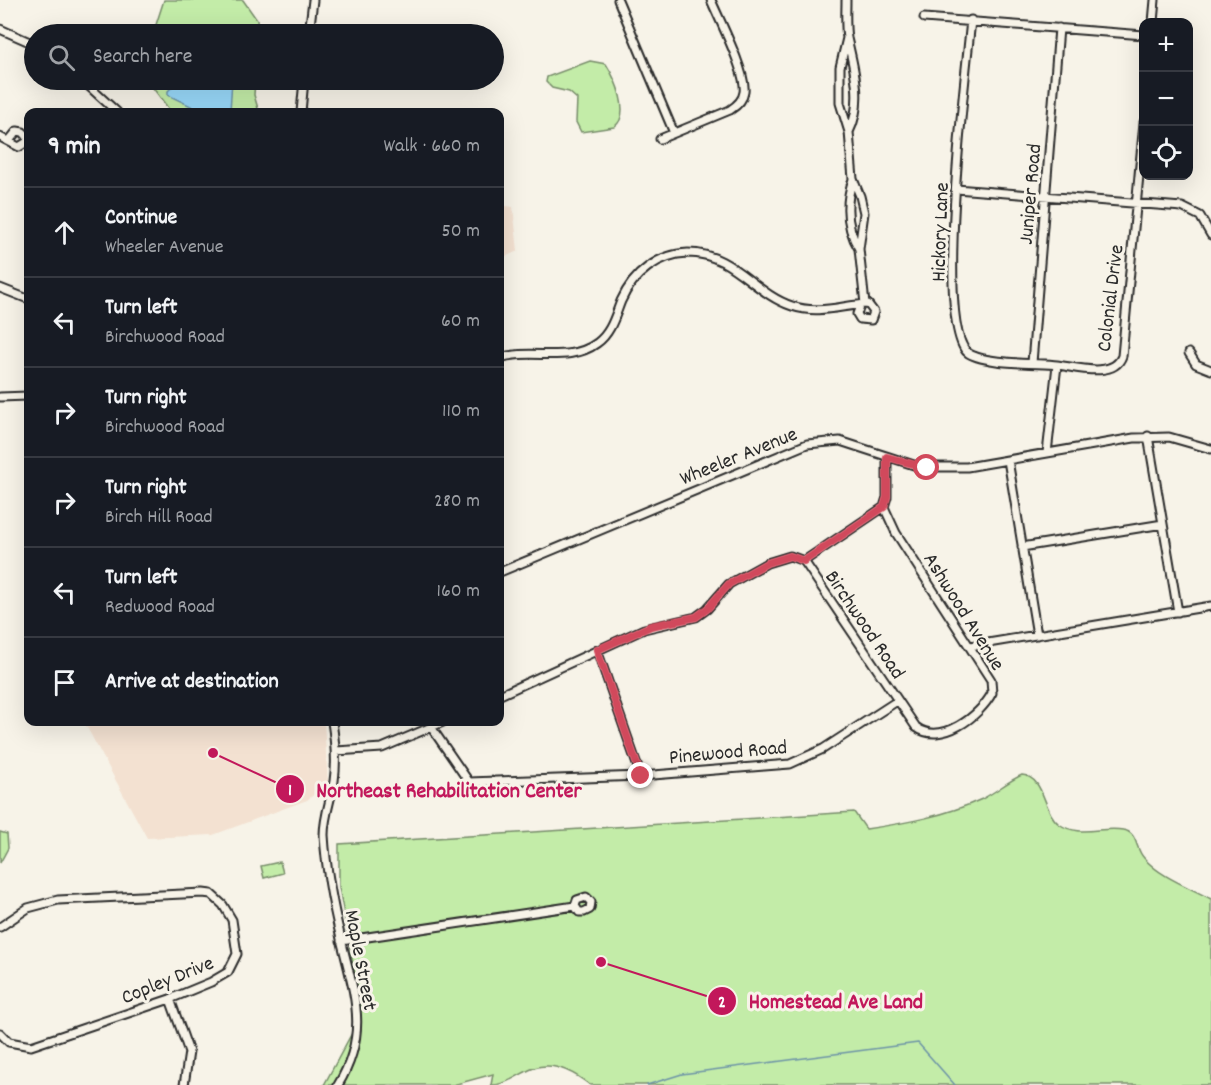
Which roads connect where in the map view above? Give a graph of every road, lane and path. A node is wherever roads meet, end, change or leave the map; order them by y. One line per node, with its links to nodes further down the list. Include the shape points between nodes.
1 (314, 0): 9 (street)
2 (618, 0): 21 (street)
3 (711, 0): 21 (street, via 743,77 744,93 739,104 730,110)
4 (846, 0): 13 (street)
5 (1155, 0): 7 (street)
6 (924, 18): 8 (street)
7 (1153, 18)
8 (971, 21): 10 (street); 26 (street, Hickory Lane)
9 (310, 24)
10 (1059, 28): 12 (street); 27 (street, Juniper Road)
11 (0, 29): 14 (street)
12 (1139, 35)
13 (847, 38): 20 (street, via 854,61 856,91 855,115); 20 (street, via 839,91)
14 (24, 40)
15 (93, 90): 17 (street)
16 (303, 90): 18 (street)
17 (113, 108)
18 (301, 108)
19 (1143, 126): 28 (street, Colonial Drive)
20 (849, 132): 25 (street)
21 (674, 133): 23 (street)
22 (0, 137): 24 (street)
23 (660, 139)
24 (9, 141)
25 (853, 179): 30 (street, via 864,213); 30 (street, via 848,215)
26 (956, 189): 27 (street); 35 (street, Hickory Lane, via 952,264 962,344 976,358)
27 (1046, 196): 28 (street); 35 (street, Juniper Road)
28 (1136, 203): 29 (street, via 1189,208 1200,216); 36 (street, Colonial Drive, via 1121,360 1106,369)
29 (1211, 235)
30 (859, 249): 34 (street, via 863,305 817,311 792,306 721,260 696,254 676,255 652,264 637,276 625,292 609,330 590,348 570,354 518,353)
31 (0, 288): 32 (street)
32 (24, 297)
33 (1189, 352): 37 (street, via 1196,364)
34 (504, 357)
35 (1032, 363): 36 (street, Hickory Lane)
36 (1057, 365): 42 (street)
37 (1211, 370)
38 (24, 396): 39 (street)
39 (0, 397)
40 (1148, 436): 41 (street, Wheeler Avenue); 42 (street, Wheeler Avenue); 46 (street)
41 (1211, 449)
42 (1047, 453): 44 (street, Wheeler Avenue)
43 (887, 457): 44 (street, Wheeler Avenue, via 940,469); 45 (street); 49 (street, Wheeler Avenue, via 847,442 807,444)
44 (1008, 460): 47 (street)
45 (884, 507): 48 (street, Birchwood Road); 53 (street, Ashwood Avenue, via 896,533)
46 (1163, 524): 47 (street); 51 (street)
47 (1022, 547): 52 (street)
48 (804, 561): 54 (street, via 790,556 767,563 729,584 696,617 651,626); 56 (street, Birchwood Road)
49 (504, 570)
50 (1211, 606): 51 (street)
51 (1178, 612): 52 (street)
52 (1037, 635): 53 (street)
53 (970, 646): 60 (street, Ashwood Avenue, via 991,680 989,699 962,723 940,734)
54 (597, 650): 55 (street); 62 (street)
55 (504, 693)
56 (897, 701): 60 (street, Birchwood Road); 62 (street, Pinewood Road, via 823,749 790,764)
57 (333, 726): 61 (street, Maple Street)
58 (435, 726): 59 (street)
59 (431, 728): 61 (street, via 382,748); 62 (street, Pinewood Road, via 469,782)
60 (926, 733)
61 (336, 751): 65 (street, Maple Street, via 324,838)
62 (641, 776)
63 (575, 906): 65 (street)
64 (0, 927): 66 (street, Copley Drive, via 28,908 58,900 211,894 232,920 238,948 235,961 217,980)
65 (341, 941): 69 (street, Maple Street, via 355,990 358,1019 352,1052)
66 (170, 999): 67 (street, Copley Drive, via 31,1046 9,1042); 68 (street, via 189,1052)
67 (0, 1033)
68 (184, 1085)
69 (338, 1085)

